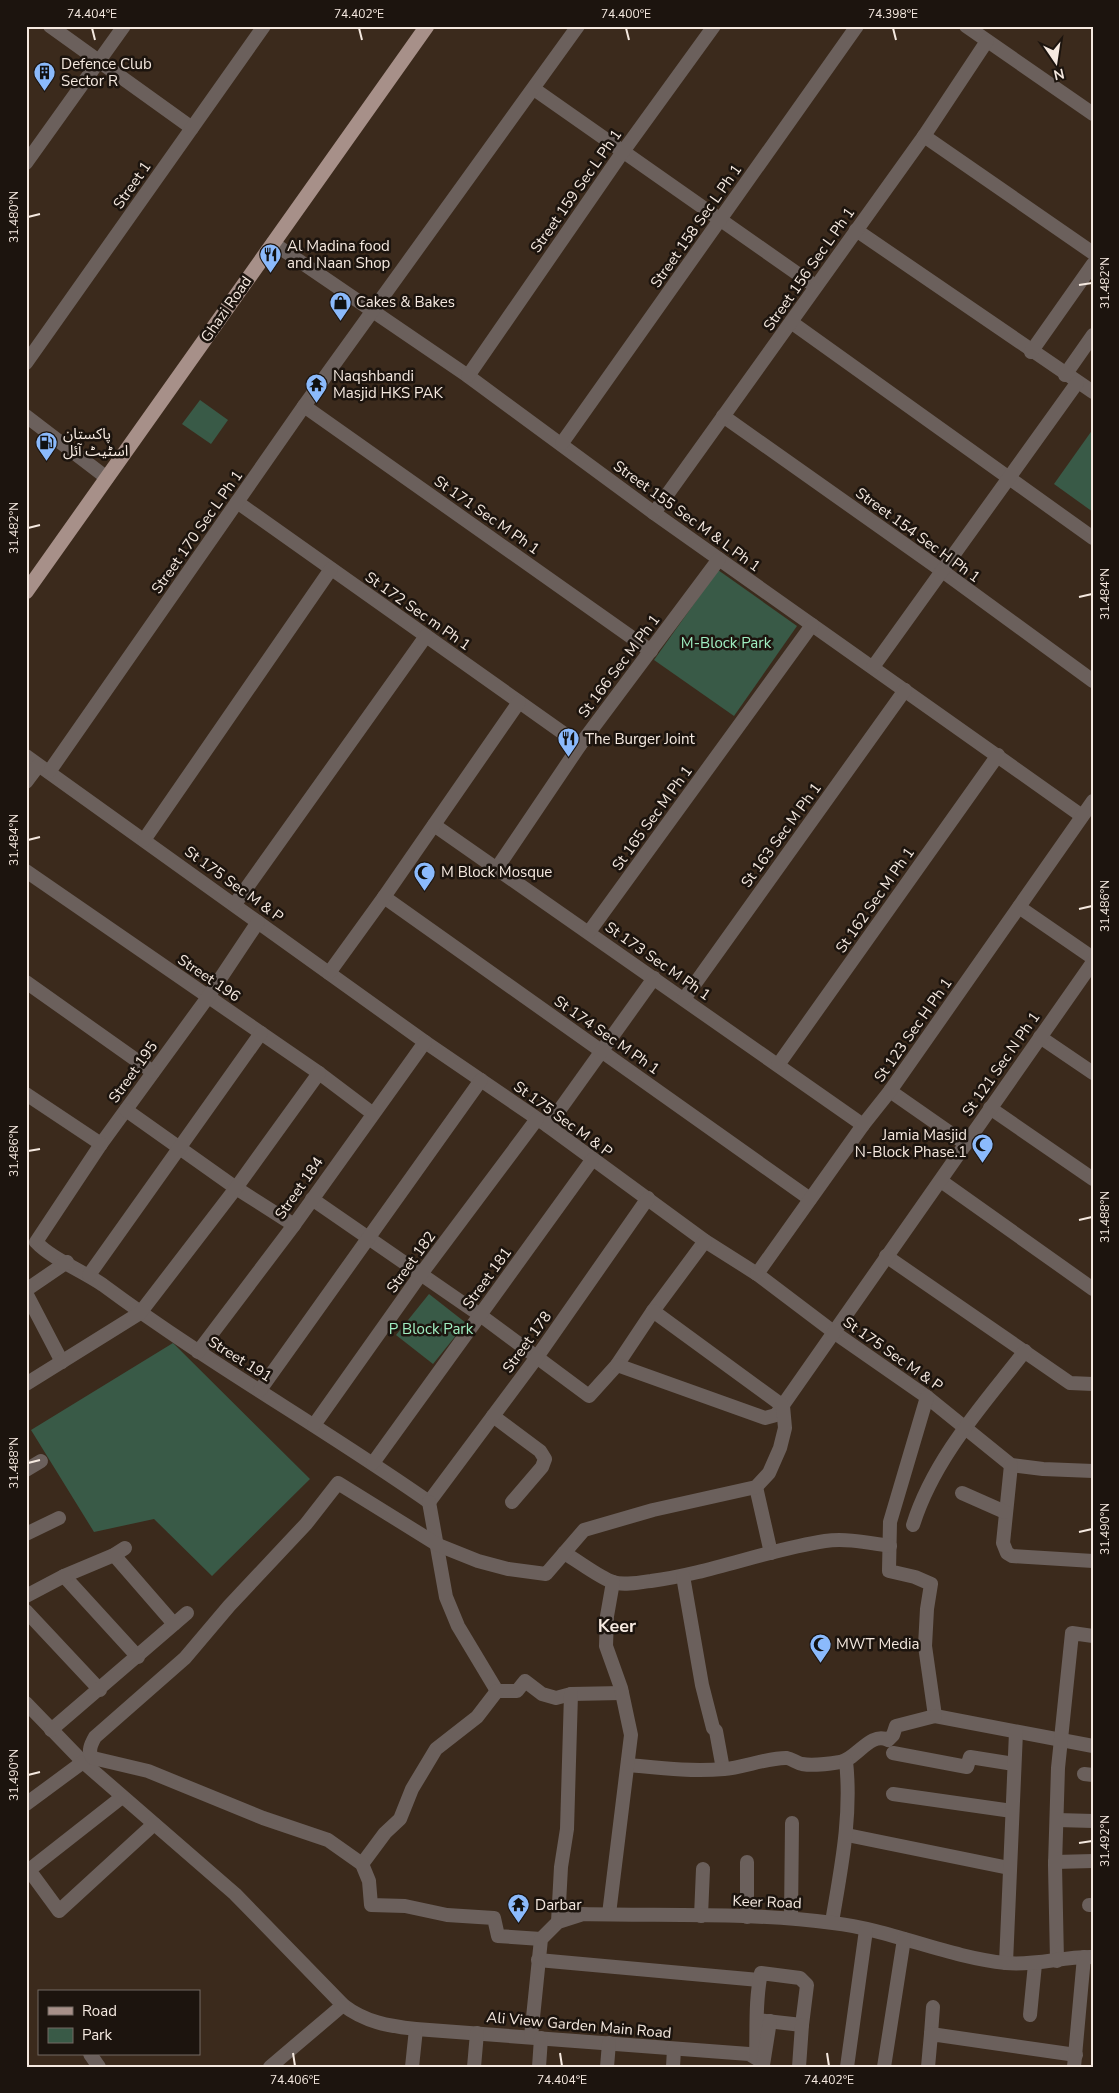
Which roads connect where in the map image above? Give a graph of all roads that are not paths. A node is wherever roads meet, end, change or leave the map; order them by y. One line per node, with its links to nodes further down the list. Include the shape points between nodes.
1 (50, 26): 10 (street)
2 (124, 26): 10 (street)
3 (264, 26): 13 (street, Street 1)
4 (427, 26): 19 (main road, Ghazi Road)
5 (578, 26): 11 (street, Street 170 Sec L Ph 1)
6 (714, 26): 15 (street, Street 159 Sec L Ph 1)
7 (857, 26): 17 (street, Street 158 Sec L Ph 1)
8 (966, 26): 9 (street)
9 (988, 41): 12 (street); 14 (street, Street 156 Sec L Ph 1)
10 (99, 61): 13 (street); 16 (street)
11 (534, 89): 15 (street); 24 (street, Street 170 Sec L Ph 1)
12 (1093, 114)
13 (192, 128): 28 (street, Street 1)
14 (924, 136): 18 (street, Street 156 Sec L Ph 1); 20 (street)
15 (622, 153): 17 (street); 29 (street, Street 159 Sec L Ph 1)
16 (26, 163)
17 (720, 221): 23 (street); 35 (street, Street 158 Sec L Ph 1)
18 (856, 230): 23 (street, Street 156 Sec L Ph 1); 27 (street)
19 (273, 243): 24 (street, Street 155 Sec M & L Ph 1); 36 (main road, Ghazi Road)
20 (1093, 253)
21 (1093, 264): 22 (street)
22 (1088, 284): 27 (street)
23 (815, 286): 25 (street, Street 156 Sec L Ph 1)
24 (373, 311): 29 (street, Street 155 Sec M & L Ph 1); 32 (street, Street 170 Sec L Ph 1)
25 (791, 322): 34 (street, Street 156 Sec L Ph 1); 37 (street)
26 (1093, 335): 30 (street)
27 (1031, 352): 30 (street)
28 (26, 363)
29 (468, 376): 35 (street, Street 155 Sec M & L Ph 1)
30 (1071, 379): 31 (street); 37 (street)
31 (1093, 392)
32 (304, 406): 38 (street, Street 170 Sec L Ph 1); 47 (street, St 171 Sec M Ph 1)
33 (26, 416): 36 (street)
34 (723, 416): 39 (street, Street 156 Sec L Ph 1); 43 (street, Street 154 Sec H Ph 1)
35 (562, 444): 39 (street, Street 155 Sec M & L Ph 1)
36 (107, 478): 44 (main road, Ghazi Road)
37 (1007, 478): 40 (street); 43 (street)
38 (237, 502): 42 (street, St 172 Sec m Ph 1); 55 (street, Street 170 Sec L Ph 1)
39 (654, 513): 41 (street, Street 155 Sec M & L Ph 1)
40 (1093, 538)
41 (719, 559): 45 (street, Street 155 Sec M & L Ph 1); 47 (street, St 166 Sec M Ph 1)
42 (331, 569): 46 (street, St 172 Sec m Ph 1); 60 (street)
43 (941, 570): 48 (street); 49 (street, Street 154 Sec H Ph 1)
44 (26, 592)
45 (812, 625): 48 (street, Street 155 Sec M & L Ph 1); 67 (street, St 165 Sec M Ph 1)
46 (426, 636): 51 (street, St 172 Sec m Ph 1); 64 (street)
47 (650, 651): 52 (street, St 166 Sec M Ph 1)
48 (873, 667): 50 (street, Street 155 Sec M & L Ph 1)
49 (1093, 681)
50 (905, 690): 53 (street, Street 155 Sec M & L Ph 1); 73 (street, St 163 Sec M Ph 1)
51 (519, 702): 52 (street, St 172 Sec m Ph 1); 59 (street)
52 (580, 745): 61 (street, St 166 Sec M Ph 1)
53 (998, 755): 58 (street, Street 155 Sec M & L Ph 1); 78 (street, St 162 Sec M Ph 1)
54 (26, 756): 55 (street, St 175 Sec M & P)
55 (44, 769): 56 (street, Street 170 Sec L Ph 1); 60 (street, St 175 Sec M & P)
56 (26, 782)
57 (1093, 802): 58 (street, St 123 Sec H Ph 1)
58 (1082, 816): 65 (street, St 123 Sec H Ph 1)
59 (434, 825): 61 (street, St 173 Sec M Ph 1); 63 (street)
60 (144, 840): 64 (street, St 175 Sec M & P)
61 (497, 868): 67 (street, St 173 Sec M Ph 1)
62 (26, 871): 72 (street, Street 196)
63 (384, 897): 69 (street); 77 (street, St 174 Sec M Ph 1)
64 (235, 904): 66 (street, St 175 Sec M & P)
65 (1019, 907): 68 (street); 83 (street, St 123 Sec H Ph 1)
66 (258, 922): 69 (street, St 175 Sec M & P); 72 (street, Street 195)
67 (589, 932): 70 (street, St 173 Sec M Ph 1)
68 (1093, 960): 75 (street, St 121 Sec N Ph 1)
69 (329, 973): 76 (street, St 175 Sec M & P)
70 (654, 978): 73 (street, St 173 Sec M Ph 1); 77 (street, Street 182)
71 (26, 982): 79 (street)
72 (208, 997): 74 (street, Street 196); 79 (street, Street 195)
73 (684, 999): 78 (street, St 173 Sec M Ph 1)
74 (261, 1033): 80 (street, Street 196); 92 (street)
75 (1040, 1037): 81 (street); 85 (street, St 121 Sec N Ph 1)
76 (425, 1042): 82 (street, St 175 Sec M & P); 87 (street, Street 184)
77 (601, 1051): 88 (street, Street 182); 99 (street, St 174 Sec M Ph 1)
78 (778, 1065): 89 (street, St 173 Sec M Ph 1)
79 (153, 1072): 86 (street, Street 195)
80 (319, 1073): 87 (street, Street 196); 96 (street)
81 (1093, 1073)
82 (481, 1080): 88 (street, St 175 Sec M & P); 101 (street)
83 (890, 1091): 89 (street, St 123 Sec H Ph 1); 91 (street)
84 (26, 1094): 90 (street)
85 (990, 1108): 91 (street, St 121 Sec N Ph 1); 94 (street)
86 (126, 1110): 90 (street, Street 195); 92 (street)
87 (372, 1112): 98 (street, Street 184)
88 (542, 1123): 93 (street, St 175 Sec M & P); 106 (street, Street 182)
89 (863, 1125): 99 (street, St 123 Sec H Ph 1)
90 (101, 1144): 103 (street, Street 195)
91 (966, 1144): 95 (street, St 121 Sec N Ph 1)
92 (178, 1147): 96 (street); 108 (street)
93 (592, 1160): 97 (street, St 175 Sec M & P); 113 (street, Street 181)
94 (1093, 1179)
95 (941, 1181): 104 (street, St 121 Sec N Ph 1); 109 (street)
96 (236, 1188): 100 (street); 112 (street)
97 (648, 1198): 102 (street, St 175 Sec M & P); 117 (street, Street 178)
98 (312, 1199): 100 (street, Street 184); 101 (street)
99 (810, 1199): 107 (street, St 123 Sec H Ph 1)
100 (294, 1225): 115 (street, Street 184)
101 (368, 1237): 106 (street); 122 (street)
102 (705, 1241): 107 (street, St 175 Sec M & P); 111 (street)
103 (36, 1242): 105 (street, Street 191)
104 (886, 1256): 114 (street, St 121 Sec N Ph 1); 116 (street)
105 (68, 1262): 108 (street, Street 191); 110 (street)
106 (421, 1274): 113 (street); 126 (street, Street 182)
107 (757, 1274): 114 (street, St 175 Sec M & P)
108 (88, 1275): 112 (street, Street 191)
109 (1093, 1289)
110 (26, 1291): 118 (street)
111 (653, 1310): 119 (street); 124 (street)
112 (140, 1313): 115 (street, Street 191); 118 (street)
113 (480, 1315): 117 (street); 129 (street, Street 181)
114 (834, 1333): 123 (street, St 175 Sec M & P); 124 (street, St 121 Sec N Ph 1)
115 (198, 1352): 122 (street, Street 191)
116 (1025, 1352): 121 (street, via 1070,1383); 127 (street)
117 (536, 1357): 119 (street, via 589,1396); 125 (street, Street 178)
118 (62, 1362): 120 (street)
119 (618, 1365): 124 (street, via 765,1418 776,1415)
120 (26, 1384)
121 (1093, 1384)
122 (260, 1390): 126 (street, Street 191)
123 (927, 1397): 127 (street, St 175 Sec M & P); 142 (street, via 890,1522)
124 (783, 1406): 133 (street, via 785,1428 780,1448 769,1473)
125 (493, 1416): 135 (street, Street 178); 136 (street, via 540,1451 545,1459)
126 (314, 1425): 129 (street, Street 191)
127 (965, 1427): 130 (street, St 175 Sec M & P); 139 (street, via 936,1471 922,1498)
128 (41, 1461): 131 (street)
129 (373, 1463): 135 (street, Street 191)
130 (1011, 1465): 132 (street); 137 (street)
131 (26, 1470)
132 (1093, 1471)
133 (756, 1488): 143 (street, via 652,1510 584,1530); 144 (street)
134 (962, 1492): 137 (street)
135 (429, 1502): 141 (street)
136 (512, 1502)
137 (1005, 1512): 145 (street, via 1003,1543 1012,1556)
138 (60, 1518): 140 (street)
139 (914, 1525)
140 (26, 1534)
141 (438, 1545): 143 (street, via 478,1561 546,1574); 156 (street, via 446,1597 458,1626); 183 (street, via 338,1483 306,1524 185,1658 91,1744 93,1758 148,1771 263,1818 328,1840)
142 (890, 1546): 144 (street, via 827,1541); 160 (street, via 889,1572 931,1584 925,1646)
143 (564, 1553): 148 (street)
144 (771, 1553): 147 (street)
145 (1093, 1561)
146 (64, 1576): 149 (street); 152 (street, via 120,1552); 154 (street)
147 (683, 1576): 148 (street, via 638,1583); 170 (street, via 702,1685 716,1730)
148 (613, 1582): 157 (street, via 606,1646)
149 (26, 1596)
150 (26, 1610): 155 (street)
151 (188, 1613): 152 (street)
152 (174, 1624): 154 (street)
153 (1093, 1636): 163 (street, via 1072,1633)
154 (138, 1657): 155 (street)
155 (100, 1690): 161 (street)
156 (497, 1691): 158 (street, via 517,1690 526,1682 542,1694 556,1698); 183 (street, via 477,1717 436,1749 412,1789 400,1819)
157 (622, 1693): 158 (street); 169 (street, via 631,1735)
158 (571, 1694): 190 (street, via 567,1829)
159 (26, 1703): 161 (street, Ali View Garden Main Road)
160 (935, 1716): 162 (street); 166 (street, via 896,1726 888,1740 875,1739)
161 (51, 1730): 167 (street, Ali View Garden Main Road)
162 (1016, 1732): 163 (street); 168 (street)
163 (1060, 1741): 164 (street); 175 (street)
164 (1093, 1746)
165 (893, 1754): 168 (street, via 967,1767 970,1757)
166 (846, 1761): 170 (street, via 819,1765 800,1764 788,1758); 179 (street, via 849,1785)
167 (83, 1762): 172 (street, Ali View Garden Main Road); 173 (street)
168 (1014, 1764): 174 (street)
169 (628, 1765): 170 (street, via 688,1771); 186 (street)
170 (723, 1769)
171 (893, 1794): 174 (street)
172 (122, 1797): 178 (street, Ali View Garden Main Road); 178 (street, via 29,1870 59,1911)
173 (28, 1799)
174 (1012, 1811): 184 (street)
175 (1057, 1820): 176 (street); 182 (street)
176 (1093, 1821)
177 (792, 1823): 189 (street)
178 (154, 1824): 201 (street, Ali View Garden Main Road, via 235,1894)
179 (847, 1835): 184 (street); 191 (street)
180 (1093, 1861): 182 (street)
181 (748, 1862): 188 (street)
182 (1055, 1862): 197 (street)
183 (362, 1864): 193 (street, via 369,1882 371,1905 405,1906 494,1918 498,1936)
184 (1009, 1868): 198 (street)
185 (703, 1869): 187 (street)
186 (609, 1914): 187 (street, Keer Road); 190 (street, Keer Road, via 583,1914)
187 (701, 1916): 188 (street, Keer Road)
188 (747, 1917): 189 (street, Keer Road)
189 (791, 1918): 191 (street, Keer Road)
190 (558, 1922): 193 (street, Keer Road)
191 (832, 1922): 192 (street, Keer Road)
192 (866, 1930): 194 (street, Keer Road); 223 (street)
193 (541, 1939): 196 (street)
194 (904, 1939): 198 (street, Keer Road); 224 (street)
195 (1088, 1957): 197 (street, Keer Road); 213 (street)
196 (538, 1960): 200 (street); 209 (street)
197 (1057, 1961): 199 (street, Keer Road)
198 (1006, 1963): 199 (street, Keer Road)
199 (1035, 1964): 203 (street)
200 (759, 1980): 204 (street); 205 (street, via 761,1973 800,1978 807,1985)
201 (343, 2004): 206 (street, Ali View Garden Main Road, via 360,2017); 216 (street)
202 (933, 2007): 208 (street)
203 (1030, 2015)
204 (763, 2020): 205 (street); 214 (street)
205 (802, 2025): 222 (street)
206 (416, 2029): 207 (street, Ali View Garden Main Road); 217 (street)
207 (477, 2033): 209 (street, Ali View Garden Main Road); 218 (street)
208 (931, 2034): 213 (street); 225 (street)
209 (536, 2037): 210 (street, Ali View Garden Main Road); 219 (street)
210 (609, 2043): 211 (street, Ali View Garden Main Road); 220 (street)
211 (674, 2049): 214 (street, Ali View Garden Main Road, via 749,2054); 221 (street)
212 (91, 2056): 215 (street)
213 (1075, 2061)
214 (760, 2063)
215 (99, 2067)
216 (270, 2067)
217 (412, 2067)
218 (474, 2067)
219 (539, 2067)
220 (606, 2067)
221 (672, 2067)
222 (799, 2067)
223 (847, 2067)
224 (884, 2067)
225 (928, 2067)

